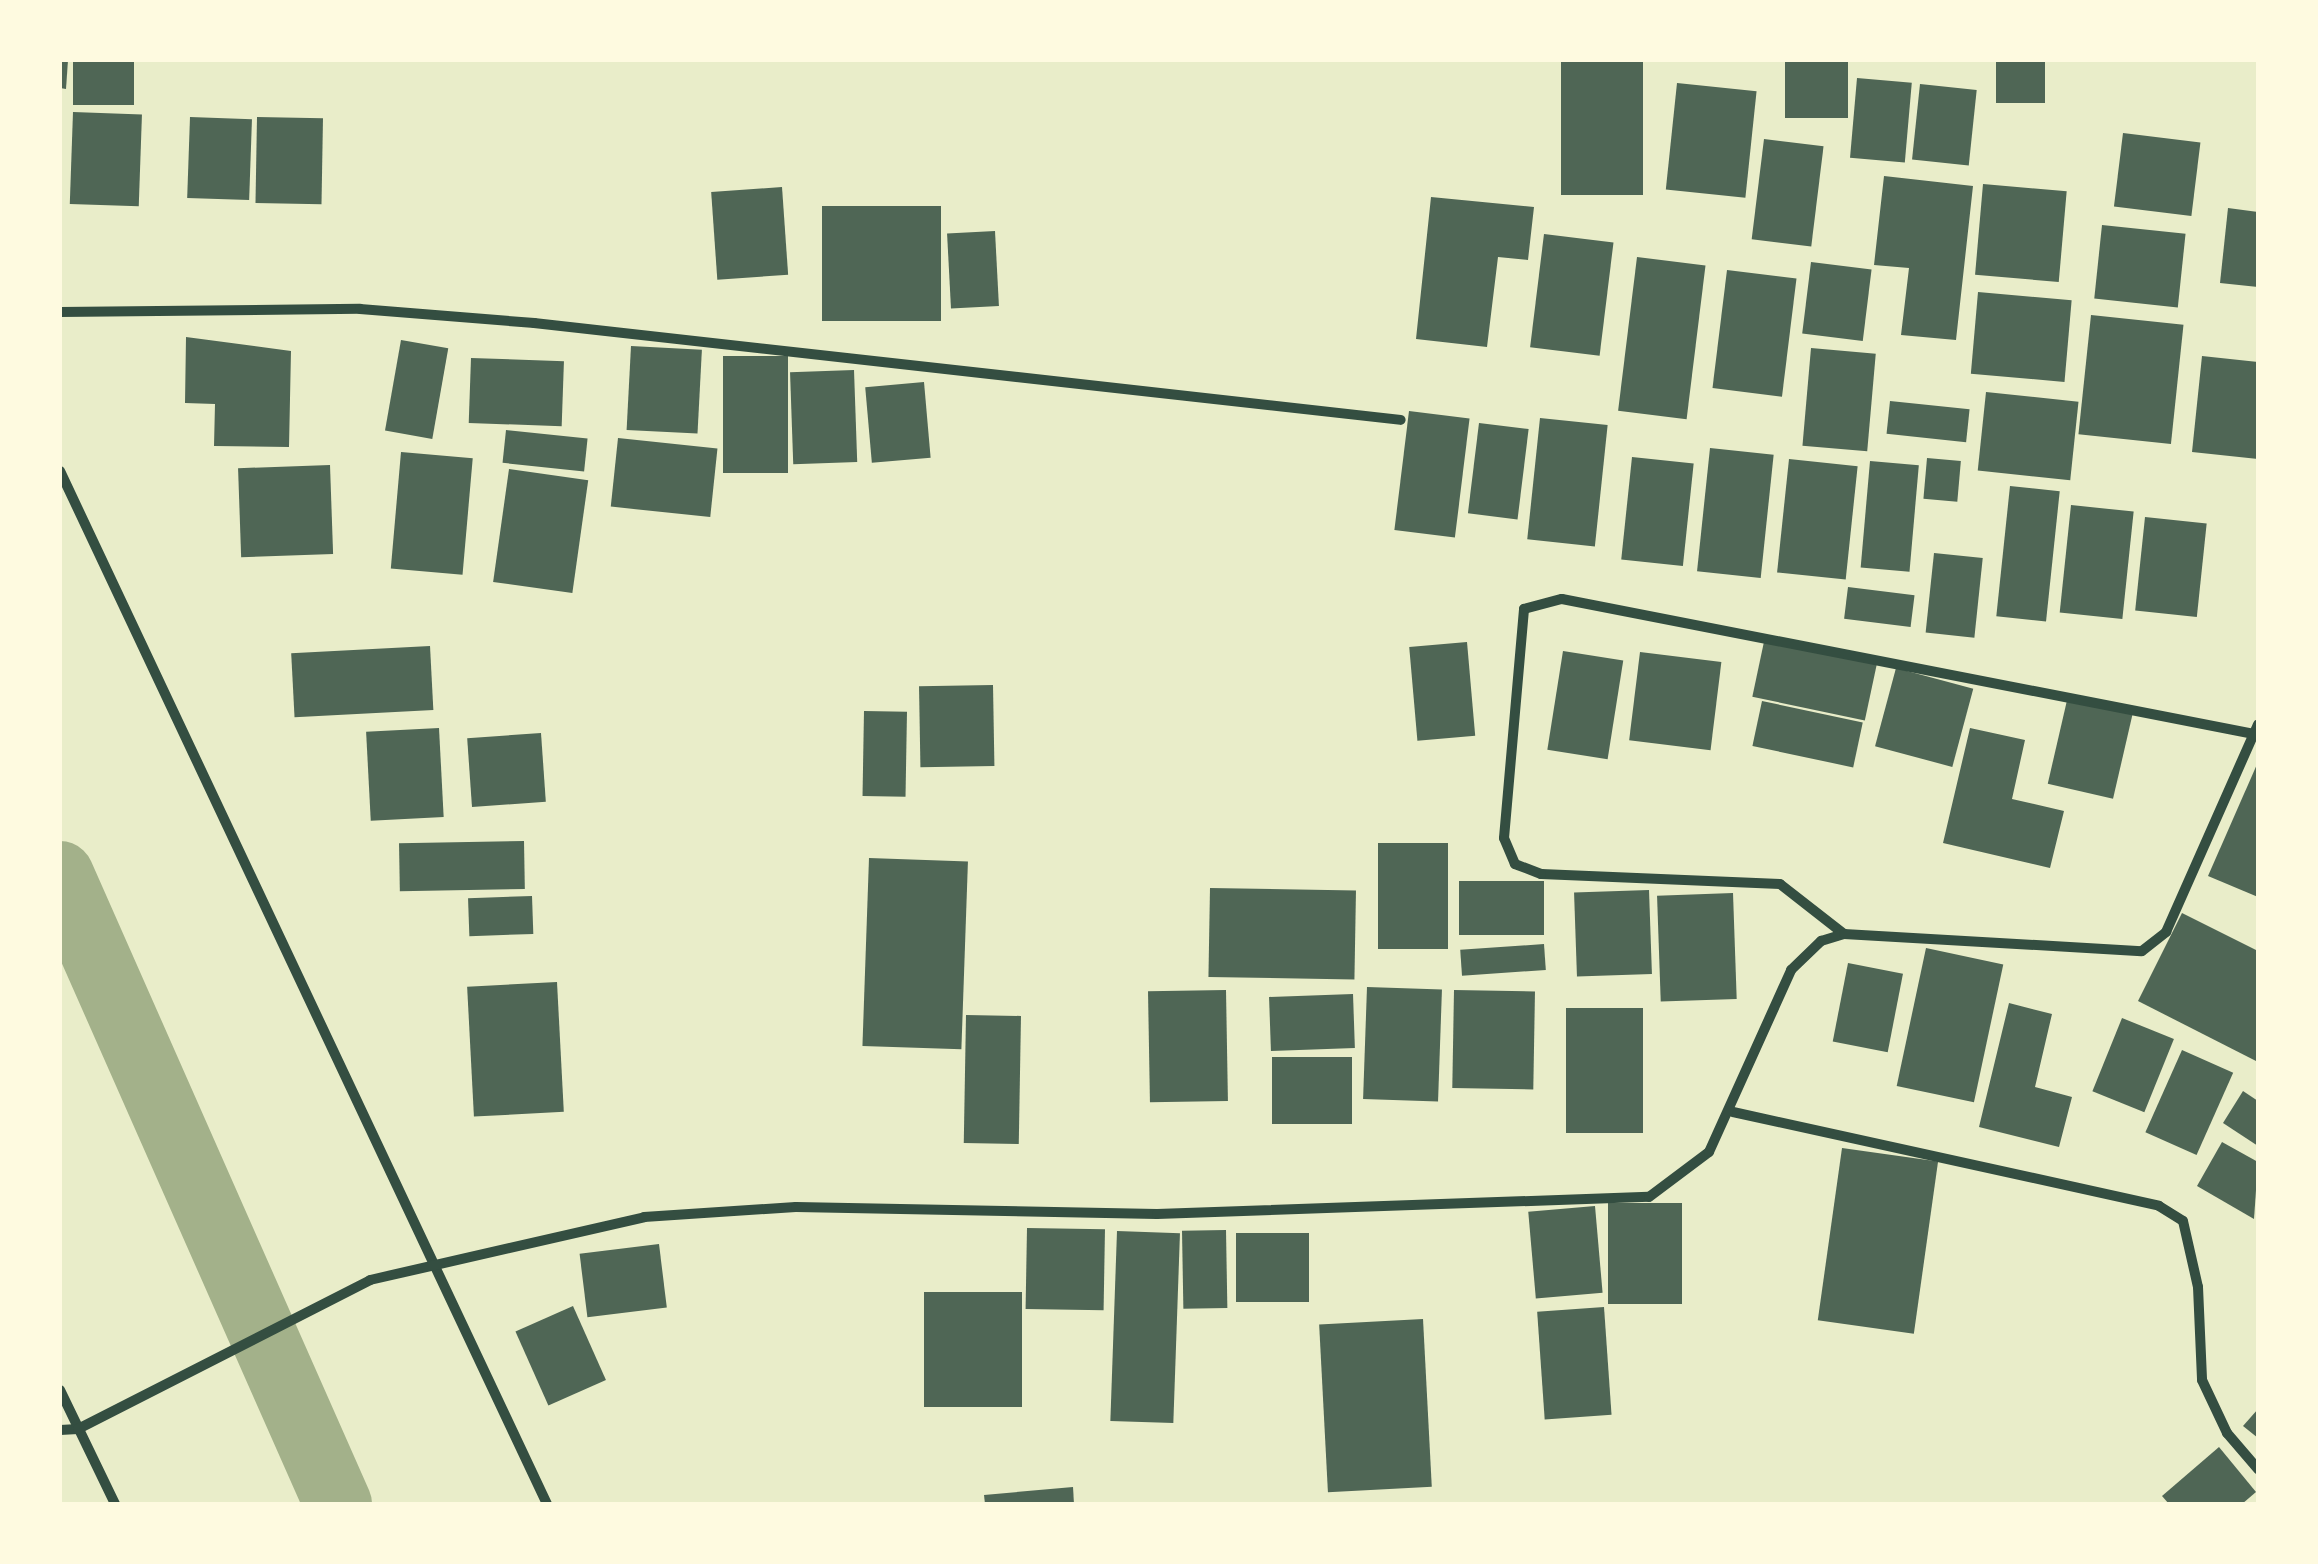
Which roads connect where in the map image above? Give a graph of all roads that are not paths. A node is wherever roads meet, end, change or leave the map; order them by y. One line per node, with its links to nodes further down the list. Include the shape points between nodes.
1 (60, 312): 2 (street, via 360,309 514,321)
2 (1401, 420)
3 (60, 471): 7 (street)
4 (2256, 729): 5 (street, via 2166,932 2142,951); 5 (street, via 1562,599 1524,609 1504,838 1516,864 1541,874 1780,884)
5 (1844, 934): 6 (street, via 1800,955)
6 (1732, 1112): 7 (street, via 1684,1176 1636,1200 1157,1214 740,1209 644,1218); 11 (street, via 2159,1206 2183,1221 2198,1286 2202,1380)
7 (439, 1258): 9 (street, via 370,1280); 13 (street)
8 (60, 1390): 9 (street)
9 (78, 1429): 10 (street); 12 (street)
10 (60, 1430)
11 (2258, 1469)
12 (114, 1504)
13 (547, 1504)

